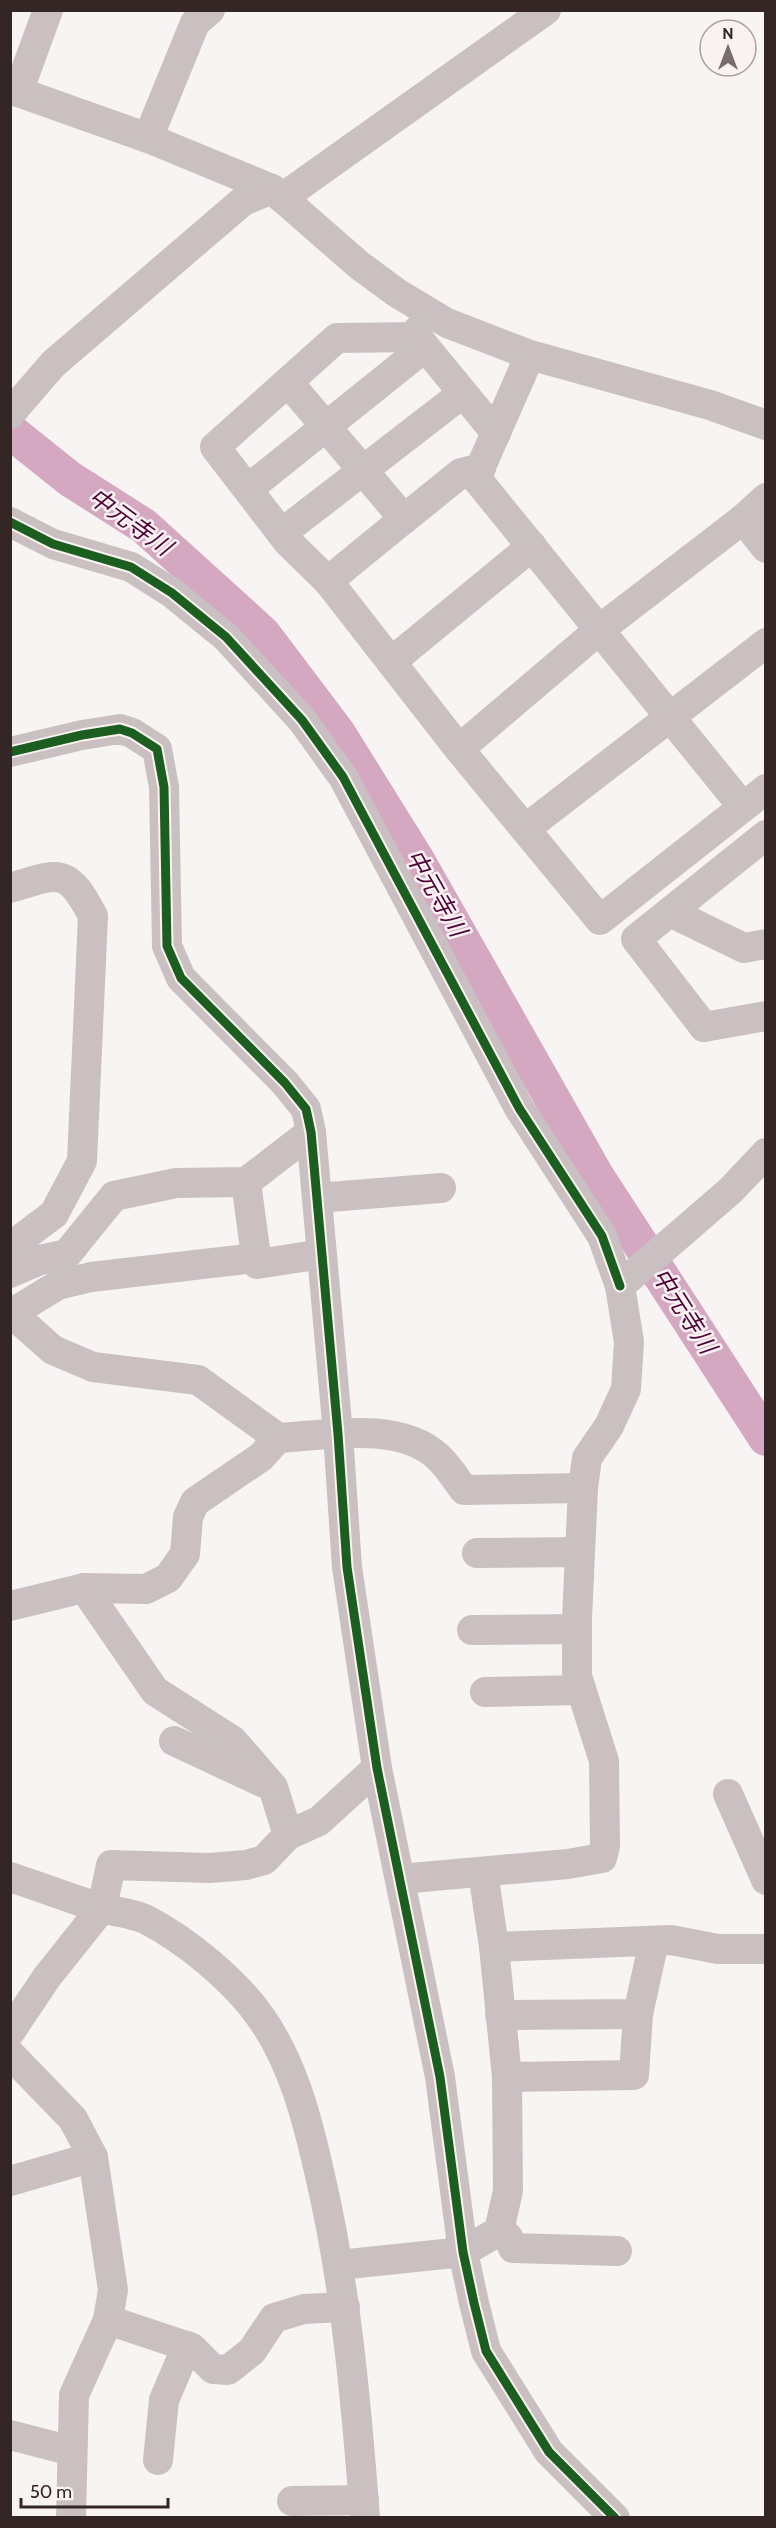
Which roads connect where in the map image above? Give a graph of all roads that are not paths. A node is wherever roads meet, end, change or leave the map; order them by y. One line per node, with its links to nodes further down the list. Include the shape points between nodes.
1 (48, 10): 4 (street)
2 (546, 10): 6 (street)
3 (197, 15): 5 (street)
4 (14, 90): 5 (street)
5 (148, 138): 6 (street)
6 (277, 194): 7 (street, via 397,293); 11 (street, via 243,201 53,364)
7 (422, 331): 8 (street, via 447,323); 9 (street, via 337,338); 10 (street); 13 (street)
8 (530, 355): 12 (street, via 710,405); 14 (street)
9 (288, 382): 13 (street); 17 (street, via 215,447)
10 (462, 393): 14 (street); 16 (street)
11 (10, 414)
12 (765, 425)
13 (326, 426): 16 (street); 17 (street)
14 (496, 433): 15 (street)
15 (481, 468): 19 (street, via 461,473); 23 (street, via 476,478)
16 (363, 470): 19 (street); 22 (street)
17 (248, 489): 22 (street)
18 (765, 498): 20 (street)
19 (404, 519): 25 (street)
20 (743, 519): 24 (street); 26 (street)
21 (10, 522): 49 (street, via 53,544 131,567 172,593 226,638 302,720 344,777 519,1108)
22 (282, 533): 25 (street)
23 (532, 546): 26 (street); 28 (street)
24 (765, 548)
25 (328, 580): 28 (street)
26 (599, 630): 29 (street); 30 (street)
27 (765, 643): 29 (street)
28 (391, 662): 30 (street)
29 (670, 717): 32 (street); 33 (street)
30 (459, 749): 33 (street)
31 (10, 752): 40 (street, via 120,729 157,749 164,787 167,946 181,978 306,1109)
32 (754, 798): 36 (street)
33 (525, 829): 36 (street, via 600,920)
34 (765, 835): 37 (street)
35 (10, 888): 45 (street, via 52,875 67,880 79,890 93,916 82,1161 54,1214)
36 (639, 890): 37 (street)
37 (666, 915): 38 (street, via 744,948); 39 (street, via 636,939 704,1027)
38 (765, 945)
39 (765, 1016)
40 (311, 1132): 42 (street); 44 (street)
41 (765, 1153): 49 (street, via 730,1191)
42 (246, 1182): 47 (street); 48 (street, via 176,1183 114,1196 67,1254 40,1260)
43 (441, 1188): 44 (street)
44 (317, 1198): 46 (street)
45 (10, 1247)
46 (322, 1254): 47 (street, via 257,1264); 51 (street)
47 (256, 1258): 50 (street, via 91,1277 58,1285)
48 (10, 1274)
49 (627, 1280): 53 (street, via 626,1389 609,1426 587,1458)
50 (11, 1312): 52 (street, via 53,1350 93,1367 198,1380)
51 (338, 1434): 52 (street); 53 (street, via 382,1433 417,1443 438,1457 464,1490); 63 (street, via 347,1568)
52 (278, 1438): 56 (street, via 261,1457 195,1502 188,1517 185,1554 168,1578 146,1589)
53 (583, 1488): 54 (street)
54 (580, 1552): 55 (street); 58 (street)
55 (477, 1553)
56 (84, 1588): 57 (street); 64 (street, via 155,1691 233,1741)
57 (10, 1606)
58 (577, 1629): 59 (street); 60 (street, via 577,1676)
59 (472, 1630)
60 (581, 1690): 61 (street); 67 (street, via 604,1761 602,1858)
61 (485, 1692)
62 (174, 1741): 64 (street)
63 (377, 1768): 66 (street, via 319,1821); 69 (street)
64 (273, 1787): 66 (street)
65 (728, 1794): 70 (street)
66 (288, 1835): 71 (street, via 264,1860 246,1865 111,1865)
67 (483, 1872): 69 (street); 73 (street)
68 (10, 1877): 71 (street)
69 (400, 1879): 84 (street, via 440,2077)
70 (765, 1880)
71 (102, 1908): 77 (street, via 47,1977); 85 (street, via 143,1918 178,1940 243,1994 262,2019 299,2092)
72 (654, 1941): 73 (street); 74 (street, via 671,1940 718,1949); 76 (street)
73 (494, 1947): 75 (street)
74 (765, 1949)
75 (500, 2014): 76 (street); 79 (street)
76 (638, 2014): 79 (street, via 634,2075)
77 (10, 2032)
78 (10, 2054): 80 (street, via 73,2118)
79 (507, 2077): 82 (street, via 508,2192)
80 (93, 2157): 81 (street); 87 (street, via 112,2290)
81 (10, 2181)
82 (499, 2231): 83 (street, via 508,2237 513,2248); 84 (street)
83 (616, 2251)
84 (463, 2252): 85 (street); 95 (street, via 486,2351 549,2452)
85 (339, 2265): 86 (street)
86 (345, 2307): 88 (street, via 304,2308 274,2318 252,2351 228,2370 213,2369); 93 (street)
87 (108, 2320): 88 (street); 90 (street, via 74,2396)
88 (187, 2346): 91 (street, via 164,2400)
89 (10, 2435): 90 (street)
90 (72, 2451): 94 (street)
91 (158, 2460)
92 (292, 2501): 93 (street)
93 (365, 2509)
94 (71, 2517)
95 (615, 2517)

